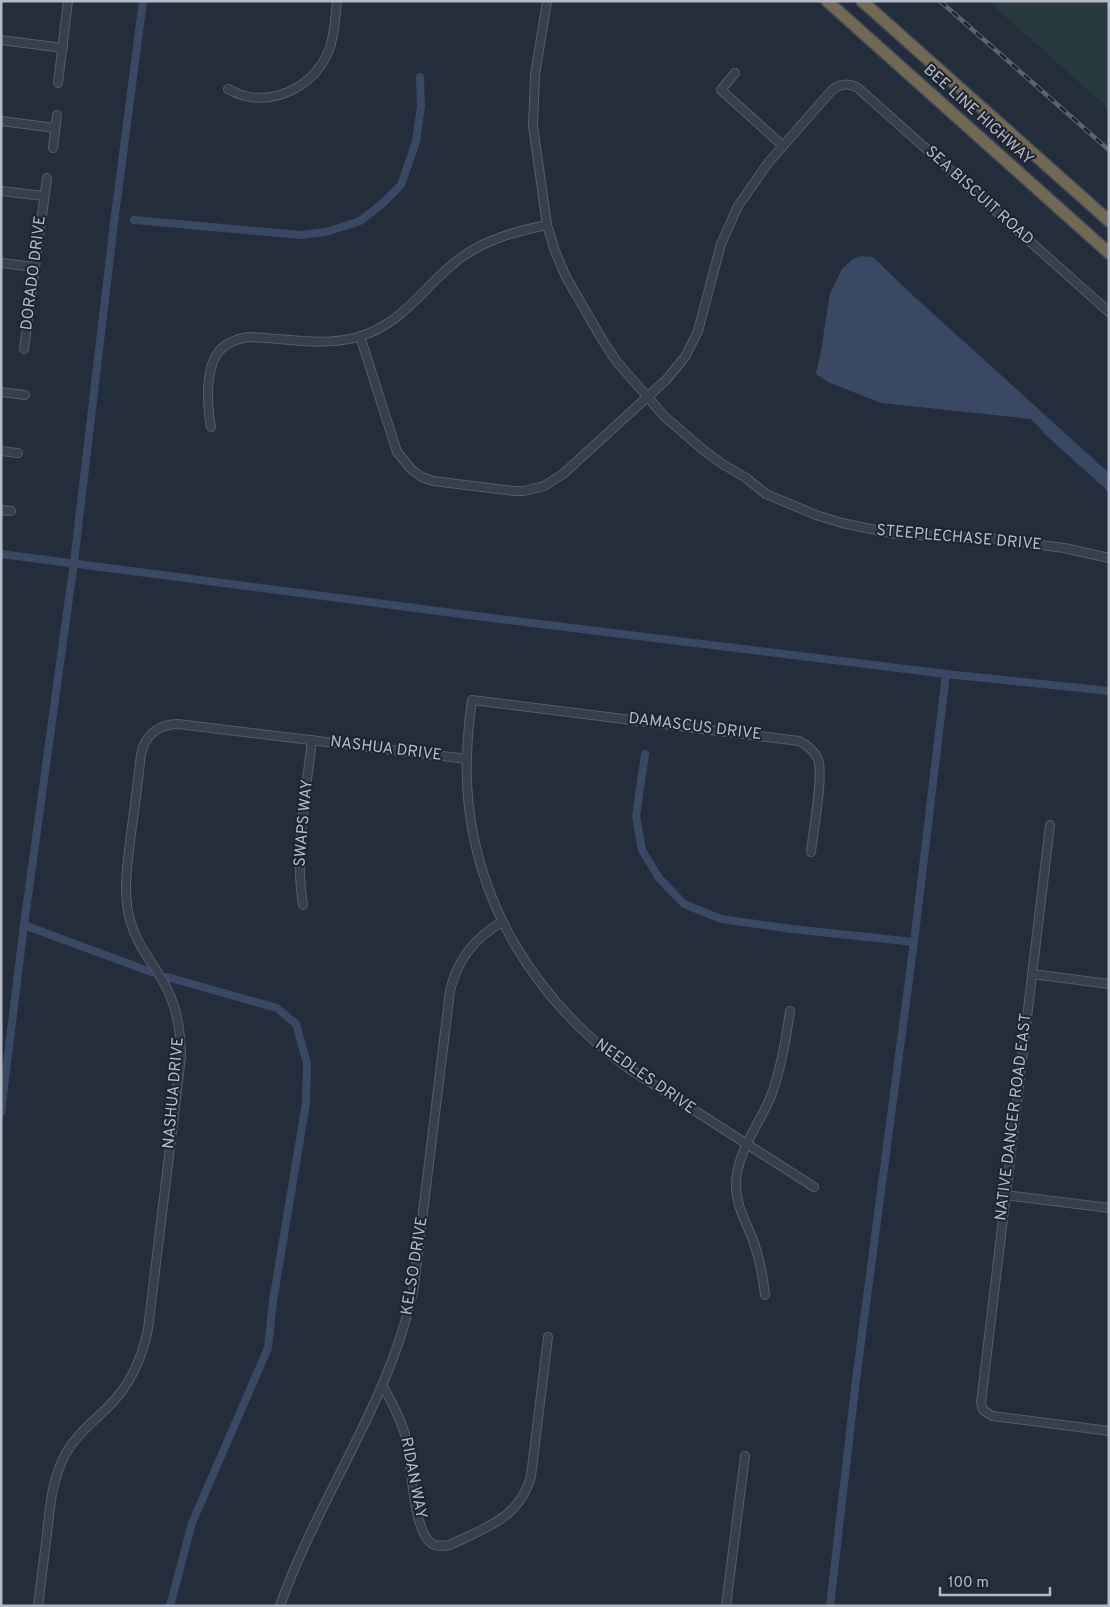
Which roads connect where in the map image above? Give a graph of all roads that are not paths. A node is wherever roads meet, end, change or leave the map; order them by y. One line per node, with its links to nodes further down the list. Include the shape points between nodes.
1 (68, 1): 7 (street)
2 (337, 1): 10 (street, via 330,49 319,69 302,85 270,97 244,96)
3 (547, 1): 20 (street, STEEPLECHASE DRIVE, via 535,74 533,126)
4 (826, 1): 21 (highway, BEE LINE HIGHWAY)
5 (862, 1): 19 (highway, BEE LINE HIGHWAY)
6 (1, 40): 7 (street)
7 (62, 48): 9 (street)
8 (735, 73): 14 (street, via 721,90)
9 (58, 83)
10 (228, 89)
11 (57, 115): 13 (street)
12 (1, 121): 13 (street)
13 (55, 128): 15 (street)
14 (783, 146): 24 (street, SEA BISCUIT ROAD, via 832,90 848,84 858,88); 29 (street, via 746,192 729,224 715,264 702,320 691,347 678,366)
15 (53, 148)
16 (46, 178): 18 (street, DORADO DRIVE)
17 (1, 191): 18 (street, DORADO DRIVE)
18 (44, 196): 23 (street, DORADO DRIVE)
19 (1109, 221)
20 (547, 225): 25 (street, via 476,248 448,269 400,316); 29 (street, STEEPLECHASE DRIVE, via 554,251 575,294 617,362)
21 (1109, 253)
22 (1, 263): 23 (street)
23 (35, 267): 26 (street, DORADO DRIVE)
24 (1109, 312)
25 (360, 336): 29 (street, via 397,452 412,470 433,481 514,491 544,486 563,474); 30 (street, via 321,342 248,337 228,344 216,355 210,370 207,413)
26 (24, 349)
27 (1, 392): 28 (street)
28 (25, 395)
29 (647, 398): 35 (street, STEEPLECHASE DRIVE, via 721,464 766,494 816,515 895,534 996,539)
30 (211, 427)
31 (1, 451): 32 (street)
32 (18, 453)
33 (1, 510): 34 (street)
34 (11, 512)
35 (1109, 558)
36 (472, 700): 38 (street, NEEDLES DRIVE); 40 (street, DAMASCUS DRIVE, via 799,741 815,754 820,771)
37 (312, 740): 38 (street, NASHUA DRIVE); 41 (street, SWAPS WAY, via 299,846); 55 (street, NASHUA DRIVE, via 172,724 155,730 142,748 126,876 127,904 140,945 172,998 181,1040 181,1057 148,1329 141,1356 126,1386 75,1439 59,1468 52,1495)
38 (467, 759): 42 (street, NEEDLES DRIVE, via 470,810 477,848)
39 (1050, 825): 43 (street, NATIVE DANCER ROAD EAST)
40 (811, 852)
41 (303, 905)
42 (502, 922): 46 (street, NEEDLES DRIVE, via 538,981 588,1037 628,1068); 52 (street, KELSO DRIVE, via 472,944 453,979 414,1286 403,1333)
43 (1032, 974): 44 (street); 48 (street, NATIVE DANCER ROAD EAST)
44 (1109, 984)
45 (790, 1011): 46 (street, via 776,1083)
46 (747, 1144): 47 (street, NEEDLES DRIVE); 50 (street, via 737,1172 736,1195 742,1218 759,1256)
47 (814, 1187)
48 (1005, 1195): 49 (street); 53 (street, NATIVE DANCER ROAD EAST, via 980,1397 983,1410 992,1416)
49 (1109, 1208)
50 (766, 1295)
51 (548, 1337): 52 (street, RIDAN WAY, via 527,1489 508,1515 450,1545 435,1545 424,1533 414,1495 406,1438)
52 (382, 1385): 56 (street, KELSO DRIVE, via 296,1563)
53 (1109, 1431)
54 (745, 1456): 57 (street)
55 (38, 1606)
56 (280, 1606)
57 (726, 1606)

